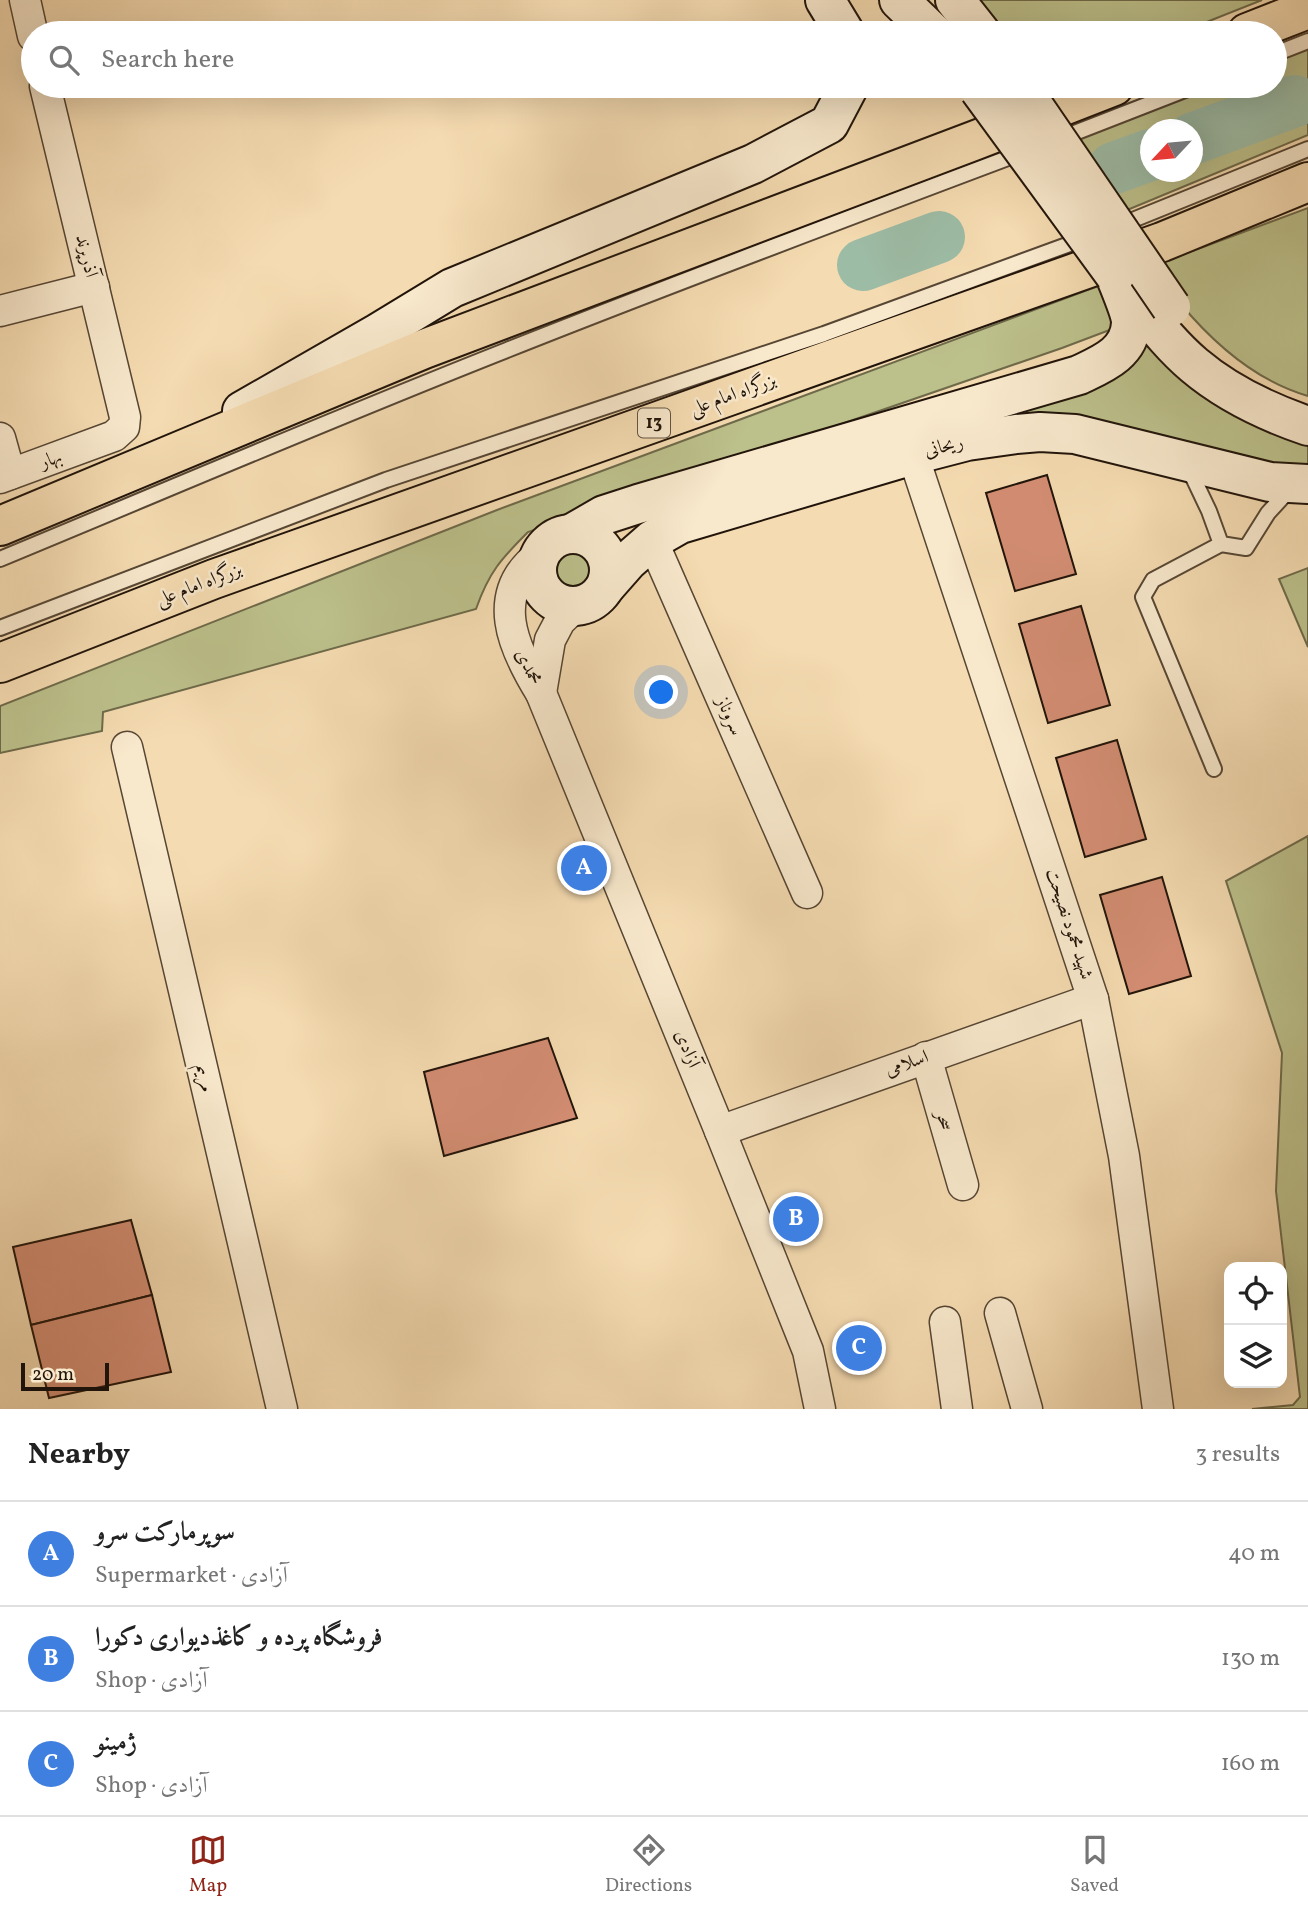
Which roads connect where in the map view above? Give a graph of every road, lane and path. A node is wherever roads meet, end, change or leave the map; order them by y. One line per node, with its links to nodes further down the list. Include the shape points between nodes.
1 (25, 0): 6 (street)
2 (825, 0): 7 (main road)
3 (899, 0): 8 (main road)
4 (955, 0): 9 (main road)
5 (1308, 9): 10 (highway)
6 (30, 21)
7 (838, 21)
8 (921, 21)
9 (972, 21)
10 (1278, 21)
11 (1308, 41): 12 (lane)
12 (1287, 49)
13 (48, 98): 22 (street, آذرپرند)
14 (843, 98): 29 (main road, via 829,124 796,142 452,288)
15 (986, 98): 21 (main road, bridge)
16 (1028, 98): 24 (main road, bridge, via 1187,326 1251,380)
17 (1083, 98): 29 (highway, via 424,349)
18 (1164, 98): 37 (lane, via 496,354)
19 (1308, 149): 39 (lane, via 969,282 386,480)
20 (1308, 182): 40 (highway, بزرگراه امام علی / 13, via 1162,242 214,579)
21 (1115, 275): 25 (main road, via 1192,364 1256,406); 35 (main road, via 1131,322 1125,345 1107,361 1079,375 638,504 604,515)
22 (94, 287): 23 (street); 26 (street, آذرپرند)
23 (0, 311)
24 (1308, 408)
25 (1308, 426)
26 (124, 427): 31 (street, بهار, via 114,436)
27 (0, 438): 31 (street, بهار)
28 (913, 455): 30 (main road, ریحانی, via 967,441 1040,432 1075,435); 34 (main road, ریحانی, via 680,524); 45 (street, شهید محمود نصیحت)
29 (163, 457): 33 (highway)
30 (1185, 461): 32 (main road, ریحانی, via 1270,482); 36 (lane)
31 (5, 476)
32 (1301, 484): 36 (lane, via 1268,513 1246,548)
33 (0, 526)
34 (652, 540): 38 (main road, ریحانی); 44 (street, سروناز)
35 (555, 544): 38 (main road, via 583,535 603,550 609,573); 38 (main road, via 537,564 546,595 565,606); 41 (street, محمدی, via 531,561 515,584 510,605 511,629 522,662)
36 (1221, 544): 43 (lane, via 1153,580 1143,597)
37 (0, 559)
38 (591, 596): 41 (street, محمدی, via 560,621 550,640)
39 (0, 628)
40 (0, 663)
41 (541, 693): 47 (street, آزادی)
42 (127, 747): 51 (street, مریم)
43 (1214, 769)
44 (807, 893)
45 (1093, 999): 46 (street, اسلامی); 55 (street, شهید محمود نصیحت, via 1124,1156)
46 (926, 1057): 47 (street, اسلامی); 48 (street, سحر)
47 (720, 1130): 52 (street, آزادی, via 808,1351)
48 (963, 1185)
49 (1000, 1313): 54 (street)
50 (945, 1322): 53 (street)
51 (282, 1409)
52 (820, 1409)
53 (957, 1409)
54 (1027, 1409)
55 (1158, 1409)

